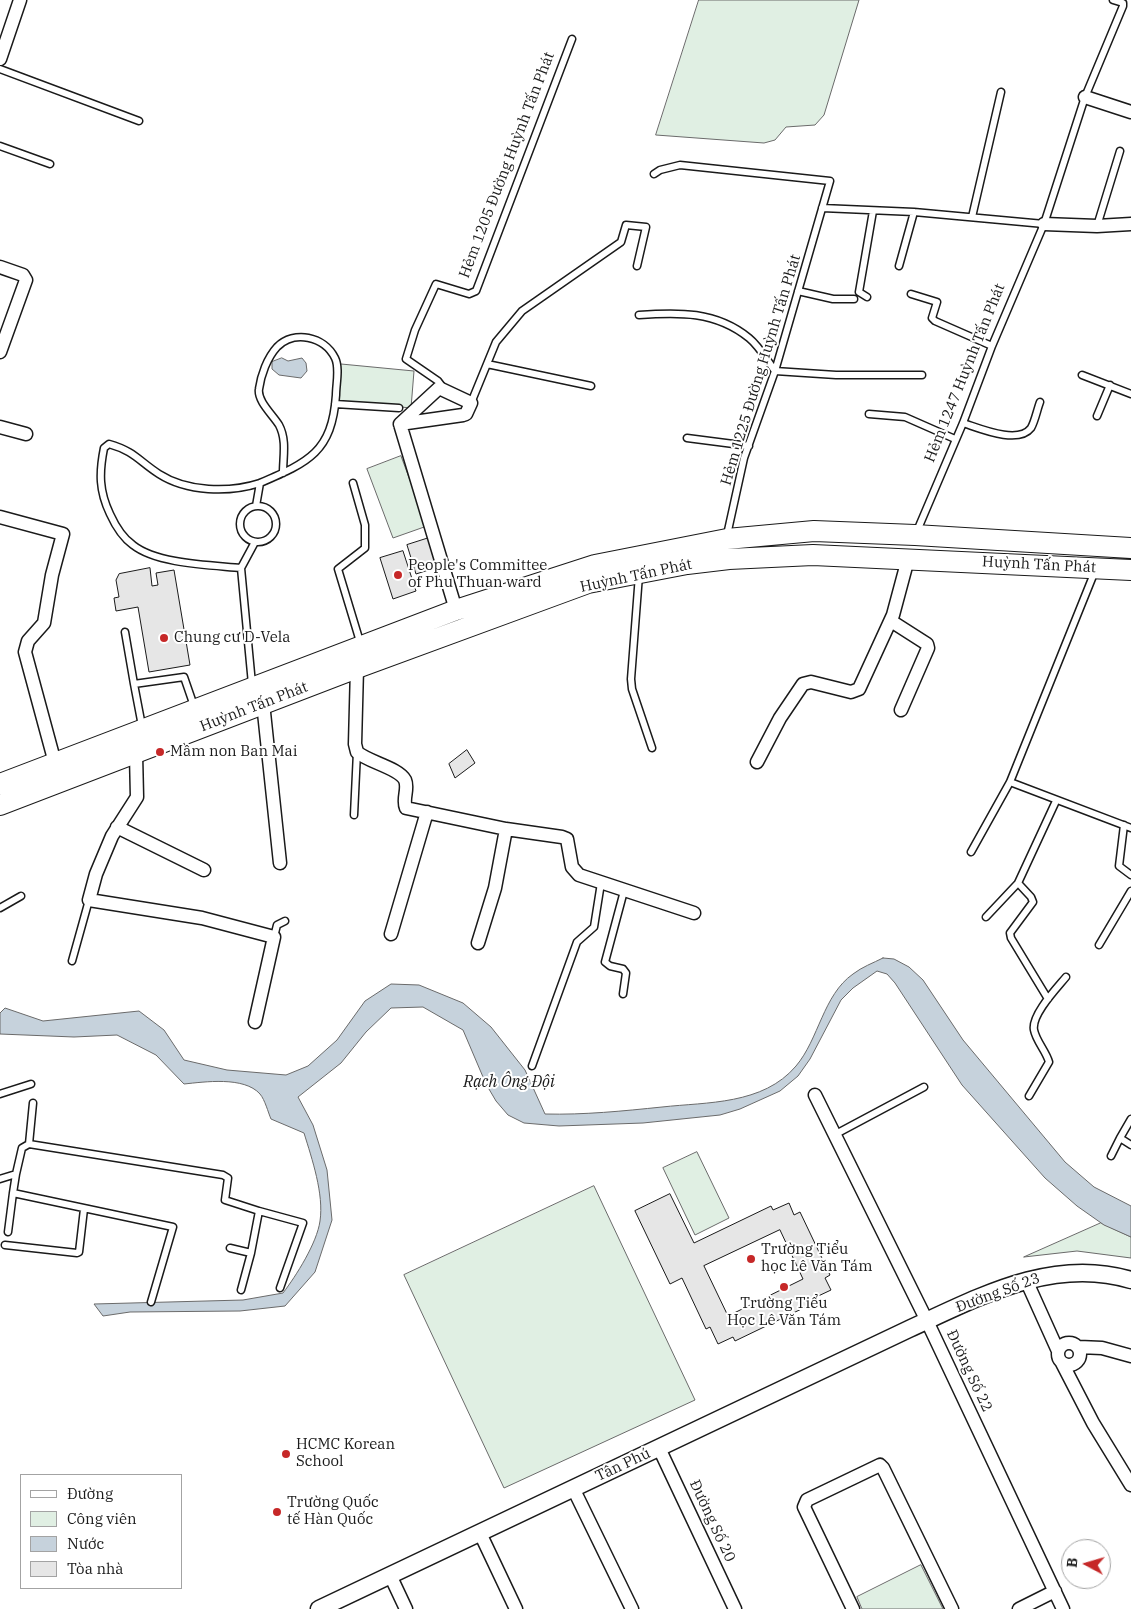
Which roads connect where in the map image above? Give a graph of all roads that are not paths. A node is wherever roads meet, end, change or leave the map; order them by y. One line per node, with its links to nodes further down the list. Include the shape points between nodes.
1 (20, 0): 4 (street)
2 (1113, 0): 7 (lane, Hẻm 1247 Huỳnh Tấn Phát, via 1123,3 1123,6)
3 (572, 39): 37 (lane, Hẻm 1205 Đường Huỳnh Tấn Phát, via 476,291 469,294 436,284 415,330 406,359 438,380)
4 (0, 59)
5 (0, 69): 9 (lane)
6 (1000, 92): 17 (lane)
7 (1085, 97): 8 (street); 18 (lane, Hẻm 1247 Huỳnh Tấn Phát)
8 (1131, 112)
9 (139, 121)
10 (0, 146): 12 (lane)
11 (1120, 151): 20 (lane)
12 (50, 164)
13 (654, 174): 14 (lane, Hẻm 1225 Đường Huỳnh Tấn Phát, via 680,165 830,181)
14 (822, 208): 15 (lane); 24 (lane, Hẻm 1225 Đường Huỳnh Tấn Phát)
15 (873, 212): 16 (lane); 26 (lane, via 859,292)
16 (914, 212): 17 (lane); 22 (lane)
17 (972, 216): 18 (lane)
18 (1044, 224): 20 (street); 29 (lane, Hẻm 1247 Huỳnh Tấn Phát)
19 (1131, 224): 20 (street)
20 (1097, 226)
21 (637, 266): 31 (lane, via 646,227 626,225 620,242 522,311 496,342)
22 (898, 266)
23 (0, 267): 30 (street, via 23,275 26,280)
24 (798, 291): 27 (lane); 32 (lane, Hẻm 1225 Đường Huỳnh Tấn Phát)
25 (911, 294): 29 (lane, via 937,302 932,318 935,321)
26 (866, 297)
27 (854, 300)
28 (639, 315): 32 (lane, via 690,312 707,316 748,337)
29 (992, 346): 45 (lane, Hẻm 1247 Huỳnh Tấn Phát)
30 (0, 352)
31 (486, 364): 36 (lane); 40 (lane)
32 (775, 371): 33 (lane); 51 (lane, Hẻm 1225 Đường Huỳnh Tấn Phát)
33 (922, 375)
34 (1082, 375): 35 (lane)
35 (1110, 385): 38 (lane); 44 (lane)
36 (591, 386)
37 (439, 388): 40 (street); 46 (street)
38 (1131, 394)
39 (1040, 402): 45 (lane, via 1032,427 1026,433 1007,436)
40 (471, 403): 46 (street, via 463,416)
41 (335, 404): 42 (lane); 52 (lane, via 333,422 321,447 305,461); 52 (lane, via 337,366 334,356 322,344 313,338 300,337 286,340 276,348 258,391 285,439)
42 (399, 408)
43 (869, 414): 50 (lane, via 905,417)
44 (1097, 416)
45 (963, 423): 50 (lane, Hẻm 1247 Huỳnh Tấn Phát)
46 (400, 424): 67 (street)
47 (0, 427): 48 (street)
48 (26, 434)
49 (687, 438): 51 (lane)
50 (955, 439): 57 (lane, Hẻm 1247 Huỳnh Tấn Phát)
51 (749, 446): 58 (lane, Hẻm 1225 Đường Huỳnh Tấn Phát)
52 (283, 473): 53 (lane)
53 (260, 483): 55 (lane); 63 (lane, via 241,489 185,485 159,474 127,449 109,444 104,448 100,466 102,496 114,522 133,546 156,556)
54 (353, 484): 71 (lane, via 365,525 365,548 338,569)
55 (256, 506): 59 (lane, via 245,512 240,523 244,536); 59 (lane, via 268,509 275,517 276,525 268,539)
56 (0, 517): 81 (street, via 63,534 44,623 28,641 25,652)
57 (915, 535): 58 (main road, Huỳnh Tấn Phát, via 814,532); 60 (main road, Huỳnh Tấn Phát)
58 (726, 539): 67 (main road, Huỳnh Tấn Phát, via 595,565)
59 (255, 542): 63 (lane)
60 (1099, 546): 61 (main road, Huỳnh Tấn Phát); 64 (main road)
61 (1131, 548)
62 (908, 559): 64 (main road, Huỳnh Tấn Phát); 66 (main road, Huỳnh Tấn Phát, via 813,555 729,559); 68 (street)
63 (241, 568): 73 (lane)
64 (1097, 568): 65 (main road, Huỳnh Tấn Phát); 83 (lane)
65 (1131, 570)
66 (639, 574): 69 (main road, Huỳnh Tấn Phát, via 588,583); 77 (lane, via 631,679)
67 (456, 610): 69 (main road); 71 (main road, Huỳnh Tấn Phát)
68 (891, 620): 75 (street, via 927,644 928,648); 80 (street, via 859,689 851,692 812,682 803,684 780,718)
69 (462, 629): 71 (main road, Huỳnh Tấn Phát)
70 (125, 632): 72 (lane)
71 (362, 659): 73 (main road, Huỳnh Tấn Phát); 78 (street)
72 (134, 684): 74 (lane, via 184,677); 76 (lane)
73 (258, 696): 74 (main road, Huỳnh Tấn Phát); 79 (main road, Huỳnh Tấn Phát); 93 (street)
74 (195, 710): 76 (main road, Huỳnh Tấn Phát)
75 (902, 710)
76 (143, 730): 81 (main road, Huỳnh Tấn Phát)
77 (652, 748)
78 (357, 752): 87 (street, via 402,776 406,787 404,805); 88 (lane)
79 (136, 754): 82 (main road, Huỳnh Tấn Phát); 90 (street, via 137,796)
80 (758, 762)
81 (55, 763): 82 (main road); 84 (main road, Huỳnh Tấn Phát)
82 (63, 782): 86 (main road, Huỳnh Tấn Phát)
83 (1010, 782): 85 (lane); 92 (lane)
84 (0, 784)
85 (1056, 802): 89 (lane); 97 (lane)
86 (0, 805)
87 (426, 812): 91 (street); 106 (street)
88 (354, 815)
89 (1128, 826): 95 (lane, via 1119,866)
90 (117, 828): 94 (street); 101 (street, via 96,874)
91 (506, 829): 96 (street, via 567,839 574,871); 108 (street, via 495,888)
92 (971, 852)
93 (280, 862)
94 (204, 870)
95 (1131, 875)
96 (601, 883): 98 (street); 115 (lane, via 598,918 594,928 577,942)
97 (1018, 883): 104 (lane); 113 (lane, via 1033,902 1010,932 1011,938)
98 (624, 891): 103 (street); 112 (lane, via 605,962 626,973)
99 (1131, 891): 109 (lane)
100 (21, 896): 102 (lane)
101 (89, 900): 107 (street, via 202,918); 110 (lane)
102 (0, 908)
103 (694, 913)
104 (986, 917)
105 (285, 922): 107 (lane, via 277,925)
106 (391, 934)
107 (274, 937): 114 (street)
108 (478, 943)
109 (1099, 945)
110 (72, 961)
111 (1066, 977): 113 (lane)
112 (623, 994)
113 (1048, 999): 120 (lane, via 1036,1019 1034,1031 1049,1062)
114 (256, 1022)
115 (532, 1066)
116 (31, 1084): 118 (lane)
117 (924, 1087): 123 (lane)
118 (0, 1094)
119 (815, 1095): 123 (street, Đường Số 22)
120 (1029, 1096)
121 (33, 1103): 125 (lane)
122 (1131, 1119): 124 (lane)
123 (834, 1135): 142 (street, Đường Số 22)
124 (1120, 1138): 126 (lane); 127 (lane)
125 (29, 1144): 128 (lane, via 22,1148); 132 (lane, via 223,1175 228,1178 224,1200)
126 (1131, 1145)
127 (1111, 1156)
128 (16, 1174): 129 (lane); 130 (lane)
129 (0, 1179)
130 (14, 1193): 131 (lane); 133 (lane)
131 (84, 1209): 134 (lane, via 77,1253); 141 (lane, via 173,1227)
132 (259, 1211): 136 (lane); 139 (lane, via 303,1223)
133 (8, 1232)
134 (5, 1244)
135 (230, 1248): 136 (lane)
136 (251, 1253): 140 (lane)
137 (1026, 1280): 138 (street, Đường Số 23, via 1088,1272); 142 (street, Đường Số 23); 145 (street)
138 (1131, 1280)
139 (280, 1288)
140 (242, 1290)
141 (151, 1302)
142 (927, 1321): 146 (street, Tân Phú); 151 (street, Đường Số 22)
143 (1078, 1347): 144 (street, via 1102,1348); 145 (street, via 1067,1342 1061,1345); 145 (street, via 1078,1361 1069,1365)
144 (1131, 1356)
145 (1060, 1357): 147 (street, via 1093,1423)
146 (659, 1448): 148 (street, Tân Phú); 156 (street, Đường Số 20)
147 (1131, 1485)
148 (573, 1488): 149 (street, Tân Phú); 155 (street)
149 (480, 1533): 150 (street, Tân Phú); 154 (street)
150 (390, 1575): 152 (street, Tân Phú); 153 (street)
151 (1055, 1591): 159 (street); 160 (street, Đường Số 22)
152 (326, 1607)
153 (406, 1609)
154 (516, 1609)
155 (632, 1609)
156 (735, 1609)
157 (853, 1609): 158 (street, via 804,1503 880,1466)
158 (952, 1609)
159 (1018, 1609)
160 (1064, 1609)

